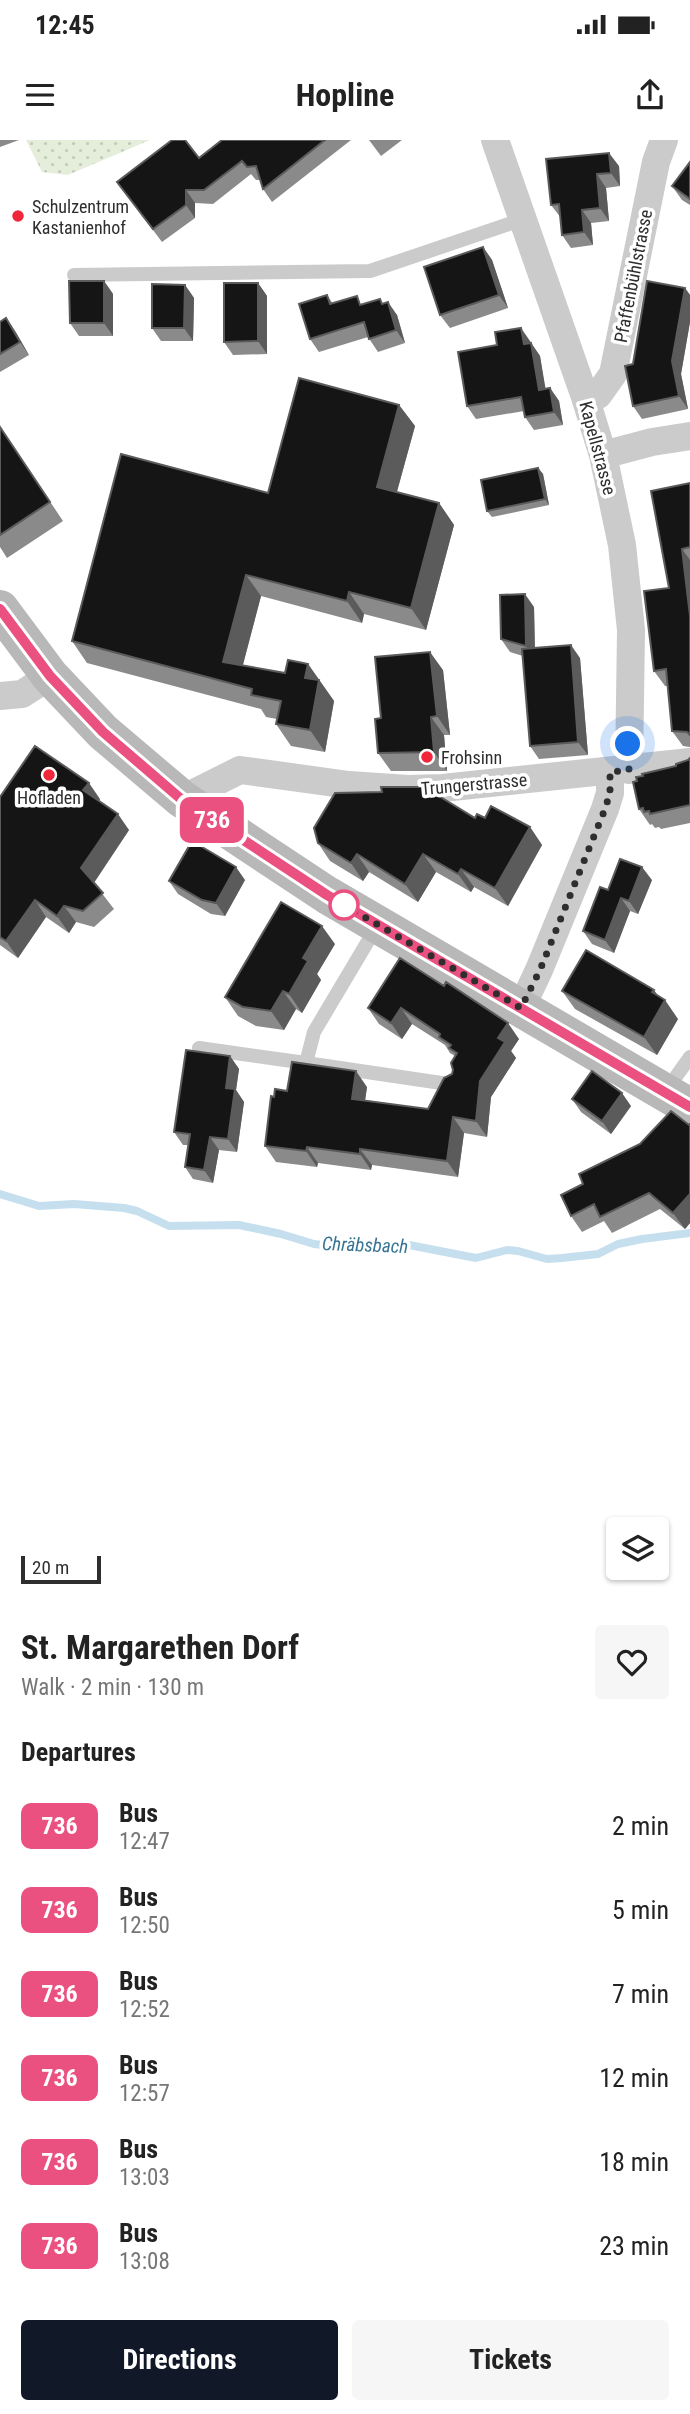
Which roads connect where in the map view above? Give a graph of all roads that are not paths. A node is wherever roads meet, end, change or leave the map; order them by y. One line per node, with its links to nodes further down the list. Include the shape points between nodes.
1 (495, 140): 3 (street, Kapellstrasse)
2 (664, 140): 5 (street, Pfaffenbühlstrasse, via 613,374 598,395)
3 (521, 220): 4 (lane, via 370,271); 5 (street, Kapellstrasse)
4 (74, 275)
5 (586, 400): 7 (street, Kapellstrasse)
6 (690, 436): 7 (street)
7 (603, 455): 12 (street, Kapellstrasse, via 622,545 631,630)
8 (0, 609): 9 (main road)
9 (50, 676): 10 (street, via 22,694); 13 (main road, via 116,744)
10 (0, 696)
11 (690, 762): 12 (street, Trungerstrasse)
12 (620, 771): 13 (street, Trungerstrasse, via 408,789 240,770); 15 (street, Kapellstrasse)
13 (181, 799): 14 (main road)
14 (378, 925): 15 (main road); 18 (lane, via 314,1032)
15 (521, 1008): 20 (main road)
16 (198, 1048): 18 (lane)
17 (690, 1057): 20 (lane)
18 (306, 1063): 19 (lane)
19 (455, 1085)
20 (677, 1100)

